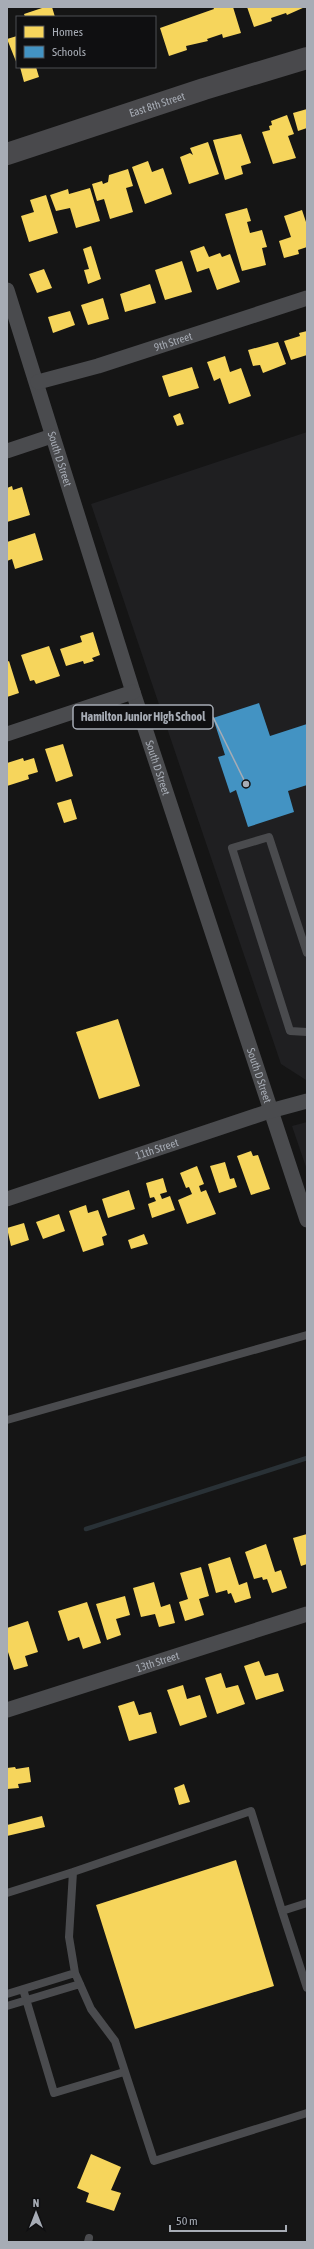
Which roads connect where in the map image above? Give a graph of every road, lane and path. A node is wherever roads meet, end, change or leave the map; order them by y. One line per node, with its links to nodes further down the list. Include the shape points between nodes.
1 (307, 58): 2 (street, East 8th Street)
2 (7, 154)
3 (7, 290): 5 (street, South D Street)
4 (307, 298): 5 (street, 9th Street, via 98,366)
5 (38, 382): 6 (street, South D Street)
6 (52, 436): 7 (street); 8 (street, South D Street)
7 (7, 451)
8 (134, 692): 9 (street); 13 (street, South D Street)
9 (7, 734)
10 (307, 953): 11 (lane, via 269,836 232,848 290,1031)
11 (307, 1032)
12 (307, 1101): 13 (street, 11th Street)
13 (270, 1111): 14 (street, 11th Street); 15 (street, South D Street)
14 (7, 1199)
15 (307, 1220)
16 (307, 1334): 17 (lane)
17 (7, 1420)
18 (307, 1614): 19 (street, 13th Street)
19 (7, 1710)
20 (73, 1872): 21 (lane); 23 (lane, via 251,1811); 24 (lane, via 69,1937)
21 (7, 1893)
22 (307, 1902): 23 (lane)
23 (282, 1911): 26 (lane)
24 (75, 1973): 25 (lane); 27 (lane)
25 (80, 1984): 29 (lane); 31 (lane, via 91,2009 115,2042)
26 (307, 1988)
27 (23, 1989): 28 (lane); 29 (lane)
28 (7, 1994)
29 (26, 2000): 30 (lane); 31 (lane, via 54,2093)
30 (7, 2006)
31 (124, 2072): 32 (lane, via 154,2161)
32 (307, 2113)

